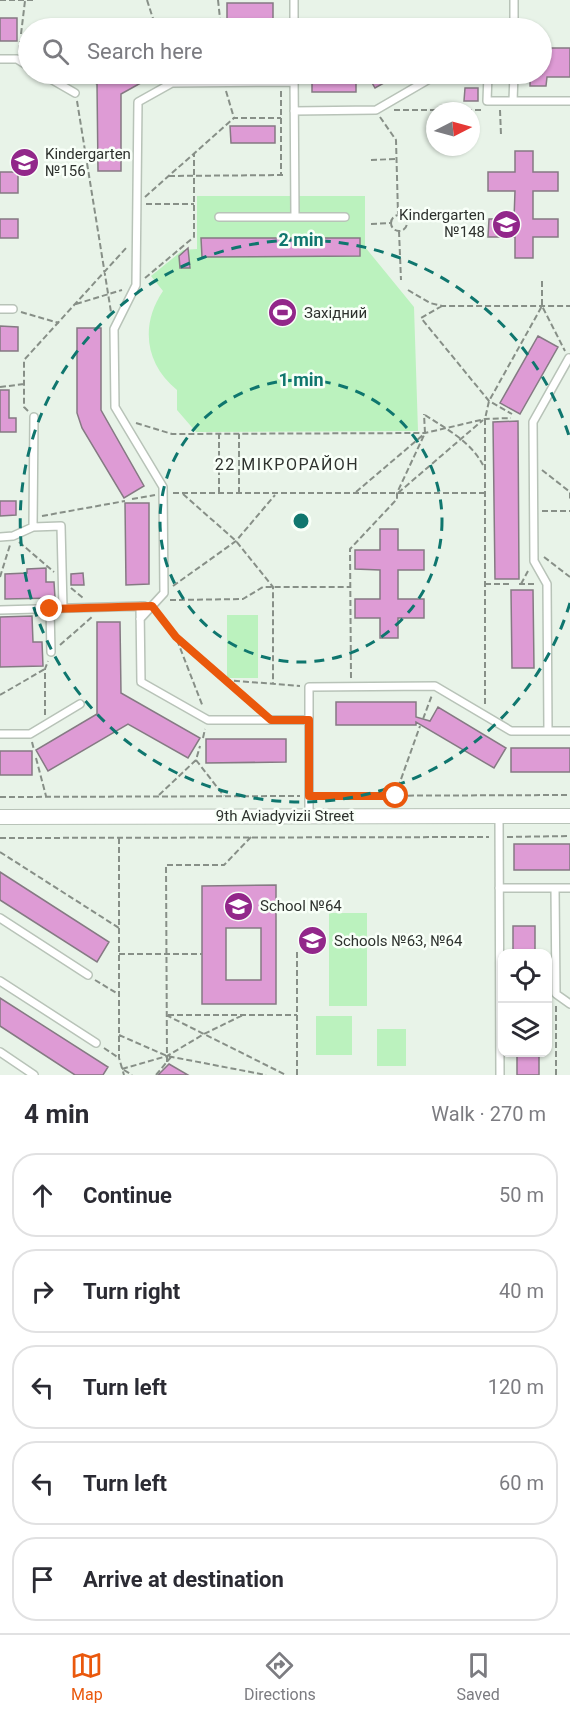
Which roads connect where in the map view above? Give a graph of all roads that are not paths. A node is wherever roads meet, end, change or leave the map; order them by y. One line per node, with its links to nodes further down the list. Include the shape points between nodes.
1 (294, 0): 3 (lane)
2 (514, 0): 4 (lane)
3 (294, 18)
4 (514, 18)
5 (0, 60): 6 (lane)
6 (18, 60)
7 (59, 84): 13 (lane)
8 (170, 84): 26 (lane, via 138,102 136,285 114,329 115,407 163,487 164,593)
9 (294, 84): 16 (lane)
10 (421, 84): 16 (lane, via 376,110)
11 (488, 84): 14 (lane, via 488,101)
12 (514, 84): 14 (lane)
13 (75, 93)
14 (513, 101): 15 (lane)
15 (570, 101)
16 (294, 111): 18 (lane)
17 (219, 217): 18 (lane)
18 (295, 217): 19 (lane)
19 (345, 217)
20 (0, 309): 21 (lane)
21 (13, 309)
22 (569, 358): 35 (lane, via 533,422 534,561 547,584)
23 (34, 417): 24 (lane)
24 (33, 527): 25 (lane); 28 (lane, via 61,526)
25 (0, 537)
26 (155, 603): 27 (lane); 31 (lane)
27 (140, 606): 28 (lane); 31 (lane)
28 (63, 608): 29 (lane)
29 (50, 609): 30 (lane); 32 (lane)
30 (0, 610)
31 (140, 619): 34 (lane, via 141,682 208,720)
32 (51, 652)
33 (80, 704): 37 (lane, via 30,734)
34 (309, 720): 35 (lane, via 309,687 435,687 511,730); 38 (lane)
35 (548, 730): 36 (lane)
36 (570, 730)
37 (0, 734)
38 (309, 816): 39 (street, 9th Aviadyvizii Street); 41 (street, 9th Aviadyvizii Street)
39 (499, 816): 40 (street, 9th Aviadyvizii Street); 42 (lane)
40 (570, 816)
41 (0, 817)
42 (499, 888): 43 (lane); 52 (lane)
43 (555, 888): 44 (lane); 48 (lane, via 556,994)
44 (570, 888)
45 (0, 918): 46 (lane)
46 (88, 975)
47 (0, 981): 49 (lane)
48 (570, 1004)
49 (96, 1043)
50 (0, 1052): 51 (lane)
51 (34, 1075)
52 (500, 1075)

